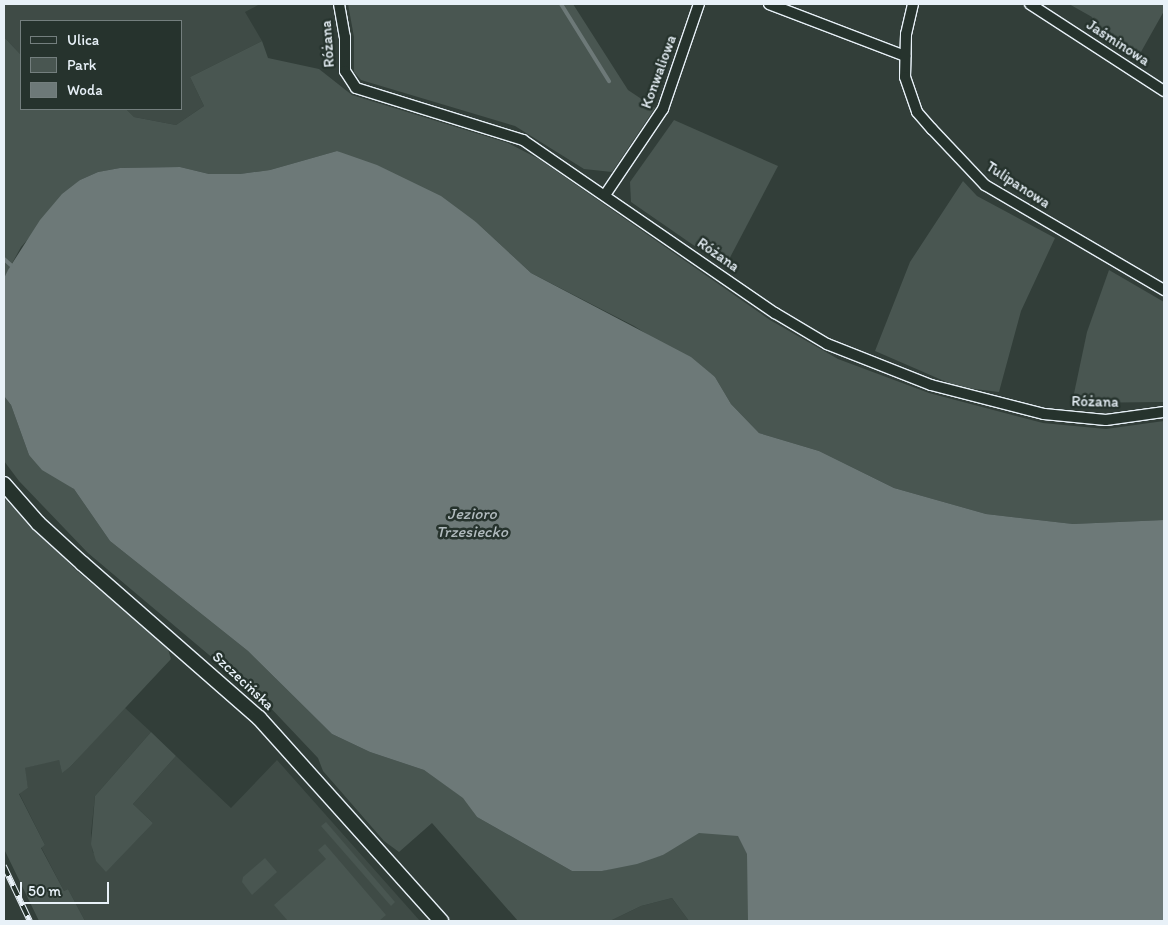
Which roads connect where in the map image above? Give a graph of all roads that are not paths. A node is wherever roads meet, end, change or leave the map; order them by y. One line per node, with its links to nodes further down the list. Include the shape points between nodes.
1 (339, 4): 8 (street, Różana, via 345,37 345,71 356,88 512,134 535,146)
2 (699, 4): 8 (street, Konwaliowa, via 663,109)
3 (769, 4): 6 (street)
4 (913, 4): 6 (street, Tulipanowa)
5 (1030, 4): 7 (street, Jaśminowa)
6 (904, 56): 9 (street, Tulipanowa, via 909,96 917,112 968,169 1007,199)
7 (1164, 91)
8 (605, 195): 10 (street, Różana, via 782,317 827,344 880,366 931,385 1044,414 1106,420)
9 (1164, 290)
10 (1164, 412)
11 (4, 484): 12 (street, Szczecińska, via 38,523 259,718)
12 (441, 921)

